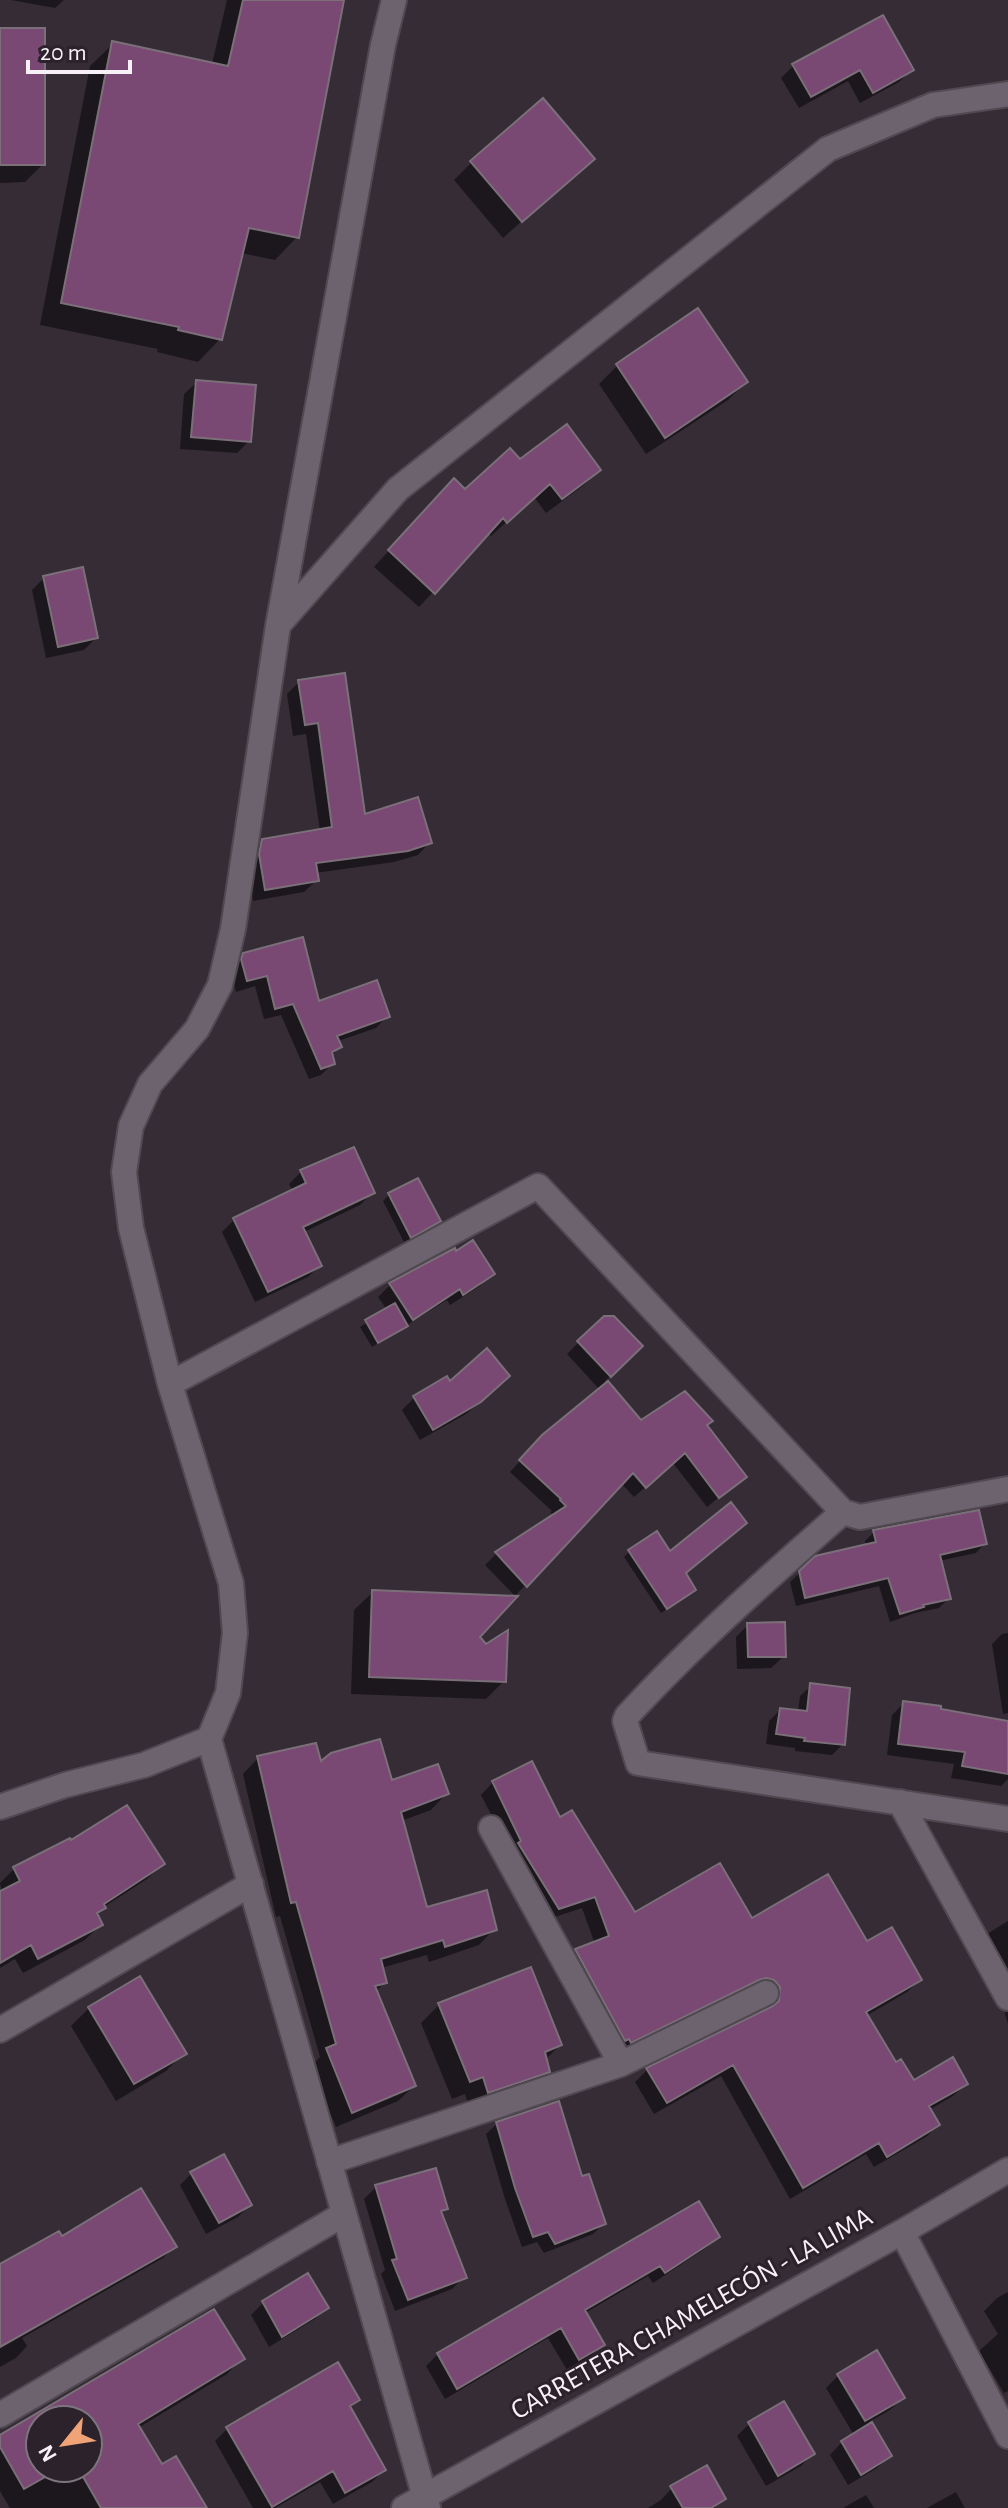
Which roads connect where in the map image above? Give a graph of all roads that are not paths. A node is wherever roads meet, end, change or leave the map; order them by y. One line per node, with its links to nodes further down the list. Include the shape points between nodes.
1 (394, 0): 3 (street)
2 (1008, 94): 3 (street, via 933,105 828,149 398,489)
3 (278, 626): 4 (street, via 220,985 197,1029 150,1084 131,1126 124,1172 131,1228)
4 (170, 1384): 6 (street, via 538,1186); 7 (street, via 231,1583 235,1633 228,1693)
5 (1008, 1489): 6 (street, via 860,1517)
6 (843, 1512): 8 (street, via 682,1660 625,1721 638,1763)
7 (209, 1739): 9 (street, via 144,1765); 12 (street)
8 (900, 1802): 10 (street); 14 (street)
9 (0, 1807)
10 (1008, 1819)
11 (491, 1828): 16 (street)
12 (251, 1884): 15 (street); 17 (street)
13 (766, 1993): 16 (street)
14 (1008, 1998)
15 (0, 2030)
16 (621, 2064): 17 (street)
17 (329, 2162): 19 (street)
18 (1008, 2170): 20 (street, CARRETERA CHAMELECÓN - LA LIMA)
19 (344, 2214): 21 (street); 23 (street)
20 (902, 2232): 22 (street); 23 (street, CARRETERA CHAMELECÓN - LA LIMA)
21 (0, 2415)
22 (1008, 2436)
23 (419, 2504)

